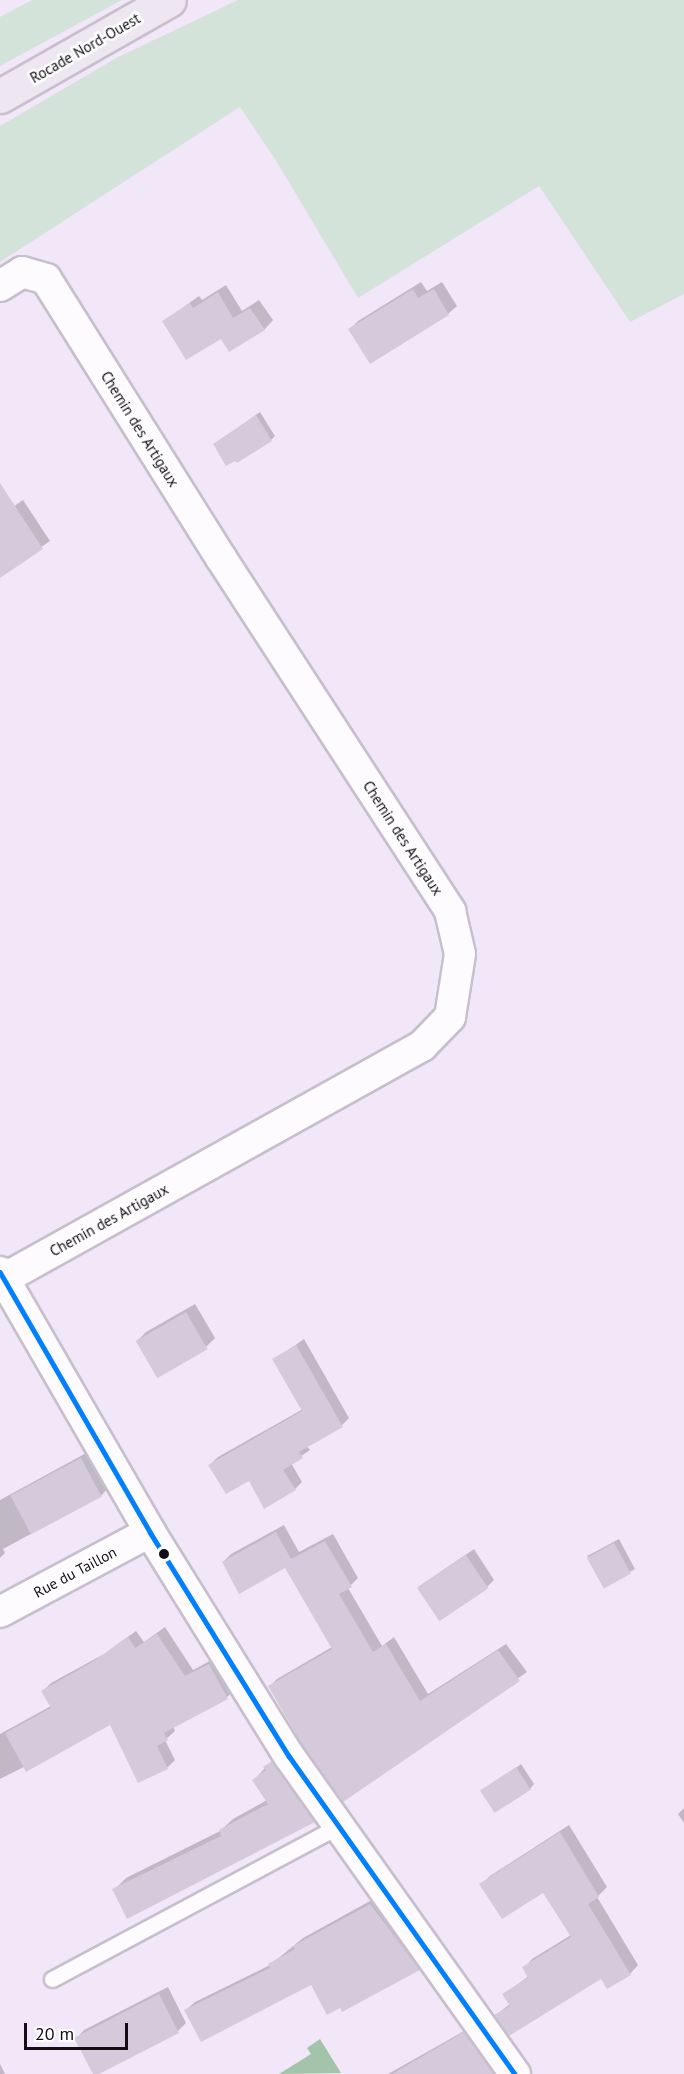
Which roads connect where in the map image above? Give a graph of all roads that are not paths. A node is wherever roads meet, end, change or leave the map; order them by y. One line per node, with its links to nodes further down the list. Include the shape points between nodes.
1 (169, 0): 2 (main road, Rocade Nord-Ouest)
2 (0, 96)
3 (0, 286): 4 (street, Chemin des Artigaux, via 22,272 46,279 221,558 450,910 460,954 450,1017 422,1046)
4 (2, 1276): 5 (street)
5 (150, 1532): 6 (street, Rue du Taillon); 7 (street, via 289,1756)
6 (0, 1612)
7 (338, 1826): 8 (lane); 9 (street)
8 (51, 1979)
9 (515, 2074)

